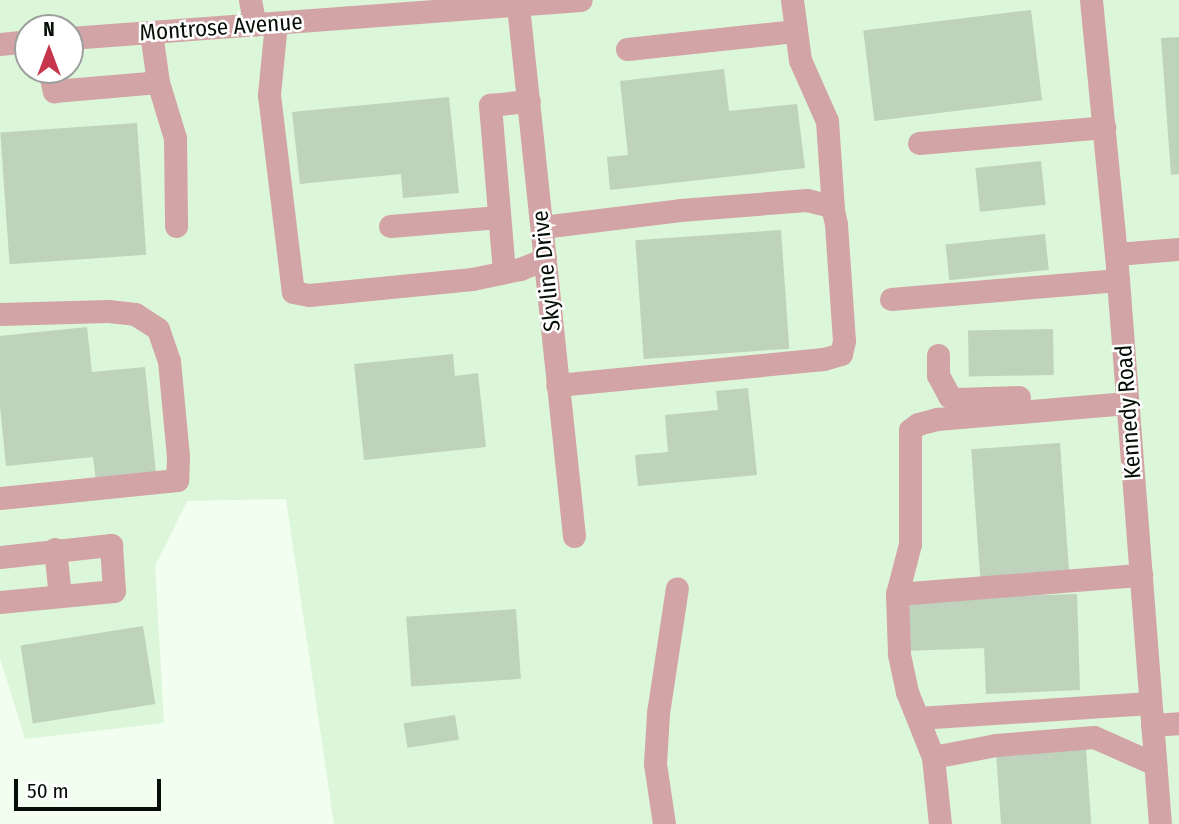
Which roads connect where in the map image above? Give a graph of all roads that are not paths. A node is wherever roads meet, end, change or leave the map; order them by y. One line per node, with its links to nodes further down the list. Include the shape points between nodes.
1 (250, 0): 6 (street)
2 (581, 0): 5 (street, Montrose Avenue)
3 (792, 0): 7 (street)
4 (1091, 0): 14 (street, Kennedy Road)
5 (518, 6): 6 (street, Montrose Avenue); 13 (street, Skyline Drive)
6 (266, 24): 8 (street, Montrose Avenue); 24 (street, via 268,95 293,292 309,295)
7 (796, 31): 10 (street); 16 (street, via 800,60 827,121)
8 (151, 33): 9 (street, Montrose Avenue); 11 (street)
9 (84, 37)
10 (627, 49)
11 (158, 82): 12 (street, via 54,91); 18 (street, via 175,138)
12 (52, 84)
13 (529, 101): 17 (street, via 490,105); 20 (street, Skyline Drive)
14 (1104, 127): 15 (street); 22 (street, Kennedy Road)
15 (919, 143)
16 (833, 210): 20 (street, via 807,200 680,209); 29 (street, via 844,341 841,354)
17 (499, 217): 19 (street); 24 (street)
18 (176, 226)
19 (390, 226)
20 (542, 227): 23 (street, Skyline Drive)
21 (1179, 249): 22 (street)
22 (1116, 254): 25 (street, Kennedy Road)
23 (545, 259): 24 (street); 29 (street, Skyline Drive)
24 (504, 272)
25 (1118, 280): 26 (street); 30 (street, Kennedy Road)
26 (891, 299)
27 (0, 314): 31 (street, via 108,311 135,314 158,329 169,361 178,457 177,480)
28 (938, 355): 30 (street, via 943,388 957,399)
29 (557, 385): 32 (street, Skyline Drive)
30 (1127, 396): 35 (street, Kennedy Road); 37 (street, via 937,419 910,430 910,544)
31 (0, 498)
32 (573, 537)
33 (55, 549): 34 (street); 38 (street); 38 (street, via 111,545 114,591)
34 (0, 556)
35 (1141, 575): 37 (street); 40 (street, Kennedy Road)
36 (677, 588): 46 (street, via 654,764)
37 (897, 594): 41 (street, via 899,654)
38 (60, 596): 39 (street)
39 (0, 602)
40 (1151, 714): 41 (street); 42 (street); 44 (street, Kennedy Road)
41 (918, 718): 43 (street)
42 (1179, 723)
43 (933, 757): 44 (street, via 996,745 1094,737); 47 (street)
44 (1155, 764): 45 (street, Kennedy Road)
45 (1166, 815)
46 (664, 824)
47 (940, 824)

